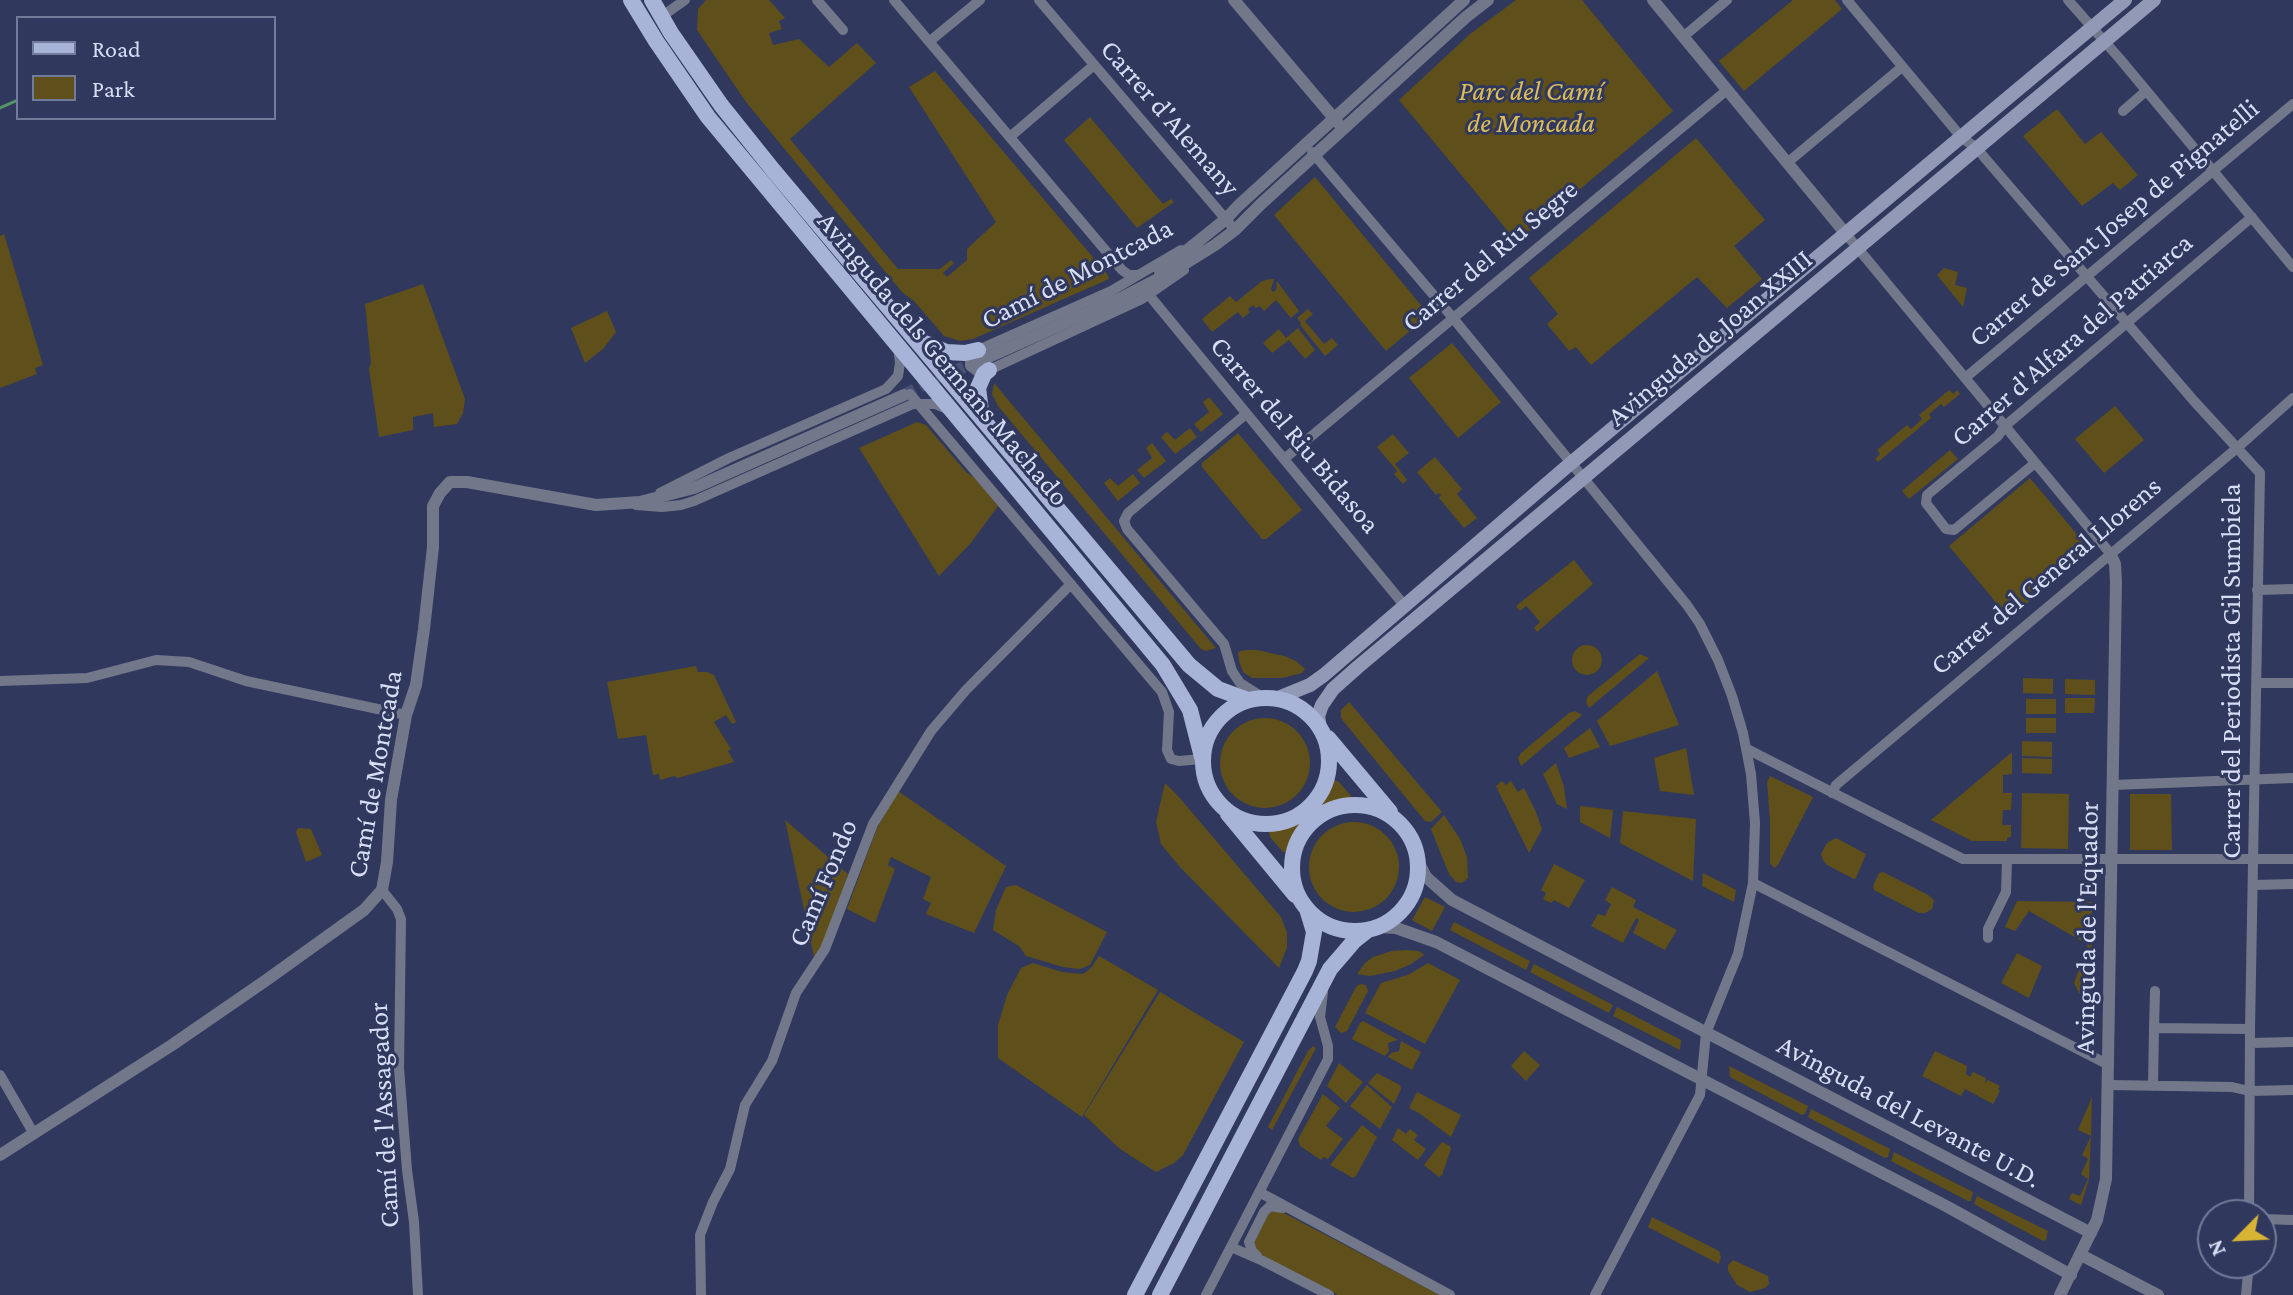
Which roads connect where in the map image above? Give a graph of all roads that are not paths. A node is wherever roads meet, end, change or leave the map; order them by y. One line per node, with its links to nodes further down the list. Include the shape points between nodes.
1 (631, 0): 46 (main road, Avinguda dels Germans Machado, via 708,117)
2 (652, 0): 17 (main road, Avinguda dels Germans Machado)
3 (685, 0): 17 (street)
4 (817, 0): 19 (street)
5 (894, 0): 21 (street, Carrer del Riu Bidasoa)
6 (980, 0): 21 (street)
7 (1039, 0): 23 (street, Carrer d'Alemany)
8 (1234, 0): 29 (street)
9 (1464, 0): 29 (street, Camí de Montcada)
10 (1488, 0): 29 (street, Camí de Montcada)
11 (1653, 0): 20 (street)
12 (1727, 0): 20 (street)
13 (1847, 0): 24 (street, Carrer del Periodista Gil Sumbiela)
14 (2068, 0): 18 (street)
15 (2125, 0): 18 (main road, Avinguda de Joan XXIII)
16 (2154, 0): 22 (main road, Avinguda de Joan XXIII)
17 (661, 17): 45 (main road, Avinguda dels Germans Machado, via 730,116)
18 (2092, 28): 22 (street); 31 (main road, Avinguda de Joan XXIII)
19 (843, 30)
20 (1683, 37): 25 (street)
21 (930, 41): 30 (street, Carrer del Riu Bidasoa)
22 (2104, 42): 26 (street); 32 (main road, Avinguda de Joan XXIII)
23 (1094, 65): 30 (street); 37 (street, Carrer d'Alemany)
24 (1902, 67): 31 (street, Carrer del Periodista Gil Sumbiela); 34 (street)
25 (1727, 90): 34 (street); 43 (street, Carrer del Riu Segre)
26 (2146, 91): 28 (street); 35 (street)
27 (2293, 104): 35 (street, Carrer de Sant Josep de Pignatelli)
28 (2123, 111)
29 (1339, 124): 33 (street, Camí de Montcada)
30 (1011, 136): 42 (street, Carrer del Riu Bidasoa, via 1122,270)
31 (1962, 138): 32 (street, Carrer del Periodista Gil Sumbiela); 38 (main road, Avinguda de Joan XXIII)
32 (1977, 148): 39 (main road, Avinguda de Joan XXIII); 41 (street, Carrer del Periodista Gil Sumbiela)
33 (1310, 150): 37 (street, Camí de Montcada, via 1238,206); 43 (street)
34 (1787, 163): 38 (street)
35 (2213, 171): 36 (street); 41 (street, Carrer de Sant Josep de Pignatelli)
36 (2252, 217): 40 (street); 44 (street, Carrer d'Alfara del Patriarca)
37 (1230, 225): 42 (street, Camí de Montcada, via 1197,241); 42 (street, Camí de Montcada, via 1204,253)
38 (1846, 234): 39 (street); 61 (main road, Avinguda de Joan XXIII)
39 (1857, 248): 48 (street); 63 (main road, Avinguda de Joan XXIII)
40 (2293, 267)
41 (2088, 275): 44 (street, Carrer del Periodista Gil Sumbiela); 48 (street, Carrer de Sant Josep de Pignatelli)
42 (1143, 285): 47 (street, Camí de Montcada); 55 (street, Carrer del Riu Bidasoa)
43 (1453, 318): 60 (street, Carrer del Riu Segre); 61 (street)
44 (2127, 322): 58 (street, Carrer d'Alfara del Patriarca); 59 (street, Carrer del Periodista Gil Sumbiela)
45 (914, 338): 47 (main road); 57 (main road, Avinguda dels Germans Machado)
46 (897, 345): 49 (street, via 898,376); 54 (main road, Avinguda dels Germans Machado)
47 (980, 361): 57 (main road)
48 (1965, 378): 58 (street)
49 (886, 389): 51 (street, Camí de Montcada, via 902,386); 64 (street, Camí de Montcada)
50 (2293, 398): 59 (street, Carrer del General Llorens)
51 (906, 399): 52 (street, Camí de Montcada); 64 (street, Camí de Montcada, via 694,488); 65 (street, Camí de Montcada, via 694,501 662,507)
52 (918, 404): 53 (street, Camí de Montcada); 56 (street)
53 (932, 404): 54 (street, Camí de Montcada); 56 (street, via 926,408)
54 (954, 413): 78 (main road, Avinguda dels Germans Machado, via 1169,672 1190,710)
55 (1246, 414): 60 (street, Carrer del Riu Bidasoa); 74 (street, via 1124,521 1224,644 1235,678)
56 (929, 417): 67 (street)
57 (982, 419): 74 (main road, Avinguda dels Germans Machado, via 1195,672 1228,694)
58 (2005, 426): 62 (street); 62 (street, Carrer d'Alfara del Patriarca, via 1927,495 1927,505 1946,529 1957,529)
59 (2237, 448): 66 (street, Carrer del General Llorens); 69 (street, Carrer del Periodista Gil Sumbiela, via 2260,473)
60 (1284, 459): 70 (street, Carrer del Riu Bidasoa)
61 (1571, 463): 63 (street); 70 (main road, Avinguda de Joan XXIII)
62 (2035, 463): 66 (street)
63 (1583, 478): 76 (main road, Avinguda de Joan XXIII, via 1333,689 1318,716); 77 (street, via 1700,624 1725,677)
64 (640, 502): 65 (street, Camí de Montcada)
65 (626, 504): 75 (street, Camí de Montcada, via 596,505 450,482 433,506 424,629)
66 (2110, 553): 81 (street, Avinguda de l'Equador, via 2116,582); 82 (street, Carrer del General Llorens, via 1842,779)
67 (1071, 584): 78 (street, via 1162,692 1169,712 1171,759); 123 (street, Camí Fondo, via 931,731 873,824 825,949 796,993 772,1061 745,1105 730,1169 700,1235)
68 (2293, 589): 69 (street)
69 (2257, 590): 72 (street, Carrer del Periodista Gil Sumbiela)
70 (1404, 605): 74 (main road, Avinguda de Joan XXIII, via 1321,678 1292,694)
71 (0, 681): 75 (street, via 87,678 156,660 189,662 261,685)
72 (2257, 683): 73 (street); 80 (street, Carrer del Periodista Gil Sumbiela)
73 (2293, 683)
74 (1263, 698): 76 (main road, via 1299,706); 78 (main road, via 1232,707 1218,718)
75 (406, 715): 93 (street, Camí de Montcada)
76 (1321, 729): 83 (main road, via 1329,760 1326,781 1300,815 1259,824 1238,818); 84 (main road)
77 (1747, 749): 82 (street); 90 (street, via 1754,802)
78 (1202, 758): 83 (main road)
79 (2293, 778): 80 (street)
80 (2255, 779): 81 (street); 85 (street, Carrer del Periodista Gil Sumbiela)
81 (2113, 785): 89 (street, Avinguda de l'Equador)
82 (1832, 793): 87 (street, via 1959,858)
83 (1214, 798): 94 (main road)
84 (1397, 821): 88 (main road); 94 (main road, via 1376,808 1352,805 1328,810 1308,825 1292,858 1293,882)
85 (2253, 859): 86 (street); 89 (street); 92 (street, Carrer del Periodista Gil Sumbiela)
86 (2293, 859)
87 (2007, 860): 89 (street); 96 (street, via 2006,892)
88 (1418, 861): 95 (main road, via 1416,884 1406,905); 99 (street, Avinguda del Levante U.D., via 1426,877 1452,900)
89 (2111, 861): 104 (street, Avinguda de l'Equador)
90 (1753, 883): 99 (street, via 1738,954); 104 (street)
91 (2293, 884): 92 (street)
92 (2253, 885): 101 (street, Carrer del Periodista Gil Sumbiela)
93 (382, 890): 111 (street, Camí de Montcada, via 364,910 265,981); 122 (street, Camí de l'Assagador, via 401,919 399,1068)
94 (1305, 907): 95 (main road, via 1328,926); 124 (main road, via 1314,932 1305,971)
95 (1373, 928): 97 (main road, via 1347,950); 106 (street, via 1427,937)
96 (1988, 938)
97 (1323, 982): 113 (street, via 1320,1017 1328,1059); 125 (main road)
98 (2155, 991): 100 (street)
99 (1709, 1027): 106 (street); 116 (street, Avinguda del Levante U.D.)
100 (2154, 1028): 101 (street); 108 (street)
101 (2250, 1029): 103 (street, Carrer del Periodista Gil Sumbiela)
102 (2293, 1042): 103 (street)
103 (2250, 1043): 110 (street, Carrer del Periodista Gil Sumbiela)
104 (2109, 1065): 107 (street, Avinguda de l'Equador)
105 (0, 1075): 111 (street)
106 (1703, 1081): 120 (street); 129 (street)
107 (2109, 1085): 108 (street); 116 (street, Avinguda de l'Equador, via 2106,1179)
108 (2153, 1086): 110 (street)
109 (2293, 1090): 110 (street)
110 (2249, 1091): 114 (street, Carrer del Periodista Gil Sumbiela)
111 (34, 1134): 112 (street, Camí de Montcada)
112 (0, 1155)
113 (1259, 1192): 115 (street); 117 (street)
114 (2249, 1199)
115 (1288, 1210): 119 (street, via 1267,1209 1249,1242); 128 (street)
116 (2091, 1233): 118 (street, Avinguda de l'Equador)
117 (1231, 1247): 119 (street); 126 (street)
118 (2081, 1255): 120 (street, Avinguda de l'Equador); 130 (street)
119 (1263, 1261): 127 (street)
120 (2071, 1275): 121 (street, Avinguda de l'Equador)
121 (2063, 1294)
122 (418, 1295)
123 (701, 1295)
124 (1135, 1295)
125 (1160, 1295)
126 (1206, 1295)
127 (1329, 1295)
128 (1450, 1295)
129 (1595, 1295)
130 (2158, 1295)

